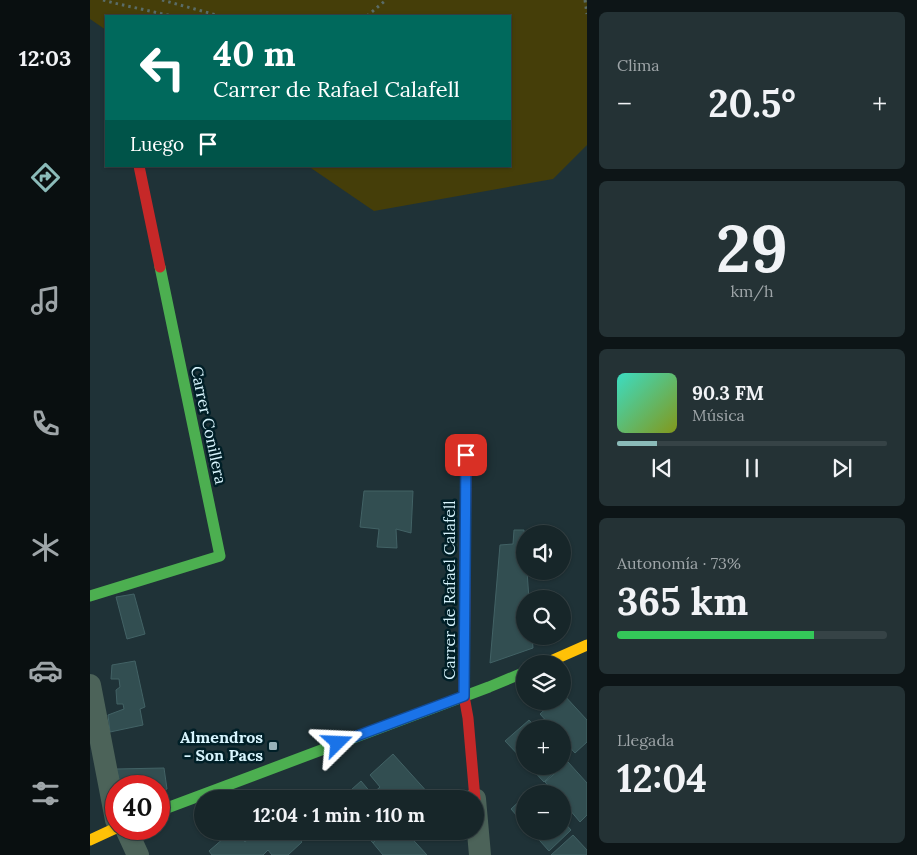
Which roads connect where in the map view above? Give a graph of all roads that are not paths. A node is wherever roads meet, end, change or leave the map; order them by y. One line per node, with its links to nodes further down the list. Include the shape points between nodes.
1 (139, 167): 3 (street, Carrer Conillera, via 220,556)
2 (466, 455): 8 (street, Carrer de Rafael Calafell)
3 (90, 596)
4 (587, 645): 5 (street)
5 (564, 655)
6 (516, 676): 8 (street)
7 (90, 685): 9 (street)
8 (464, 696): 10 (street, Carrer de Rafael Calafell); 11 (street)
9 (107, 775)
10 (474, 790)
11 (170, 807)
12 (105, 833): 13 (street)
13 (90, 840)
14 (131, 840): 16 (street)
15 (479, 840): 17 (street)
16 (138, 855)
17 (480, 855)

